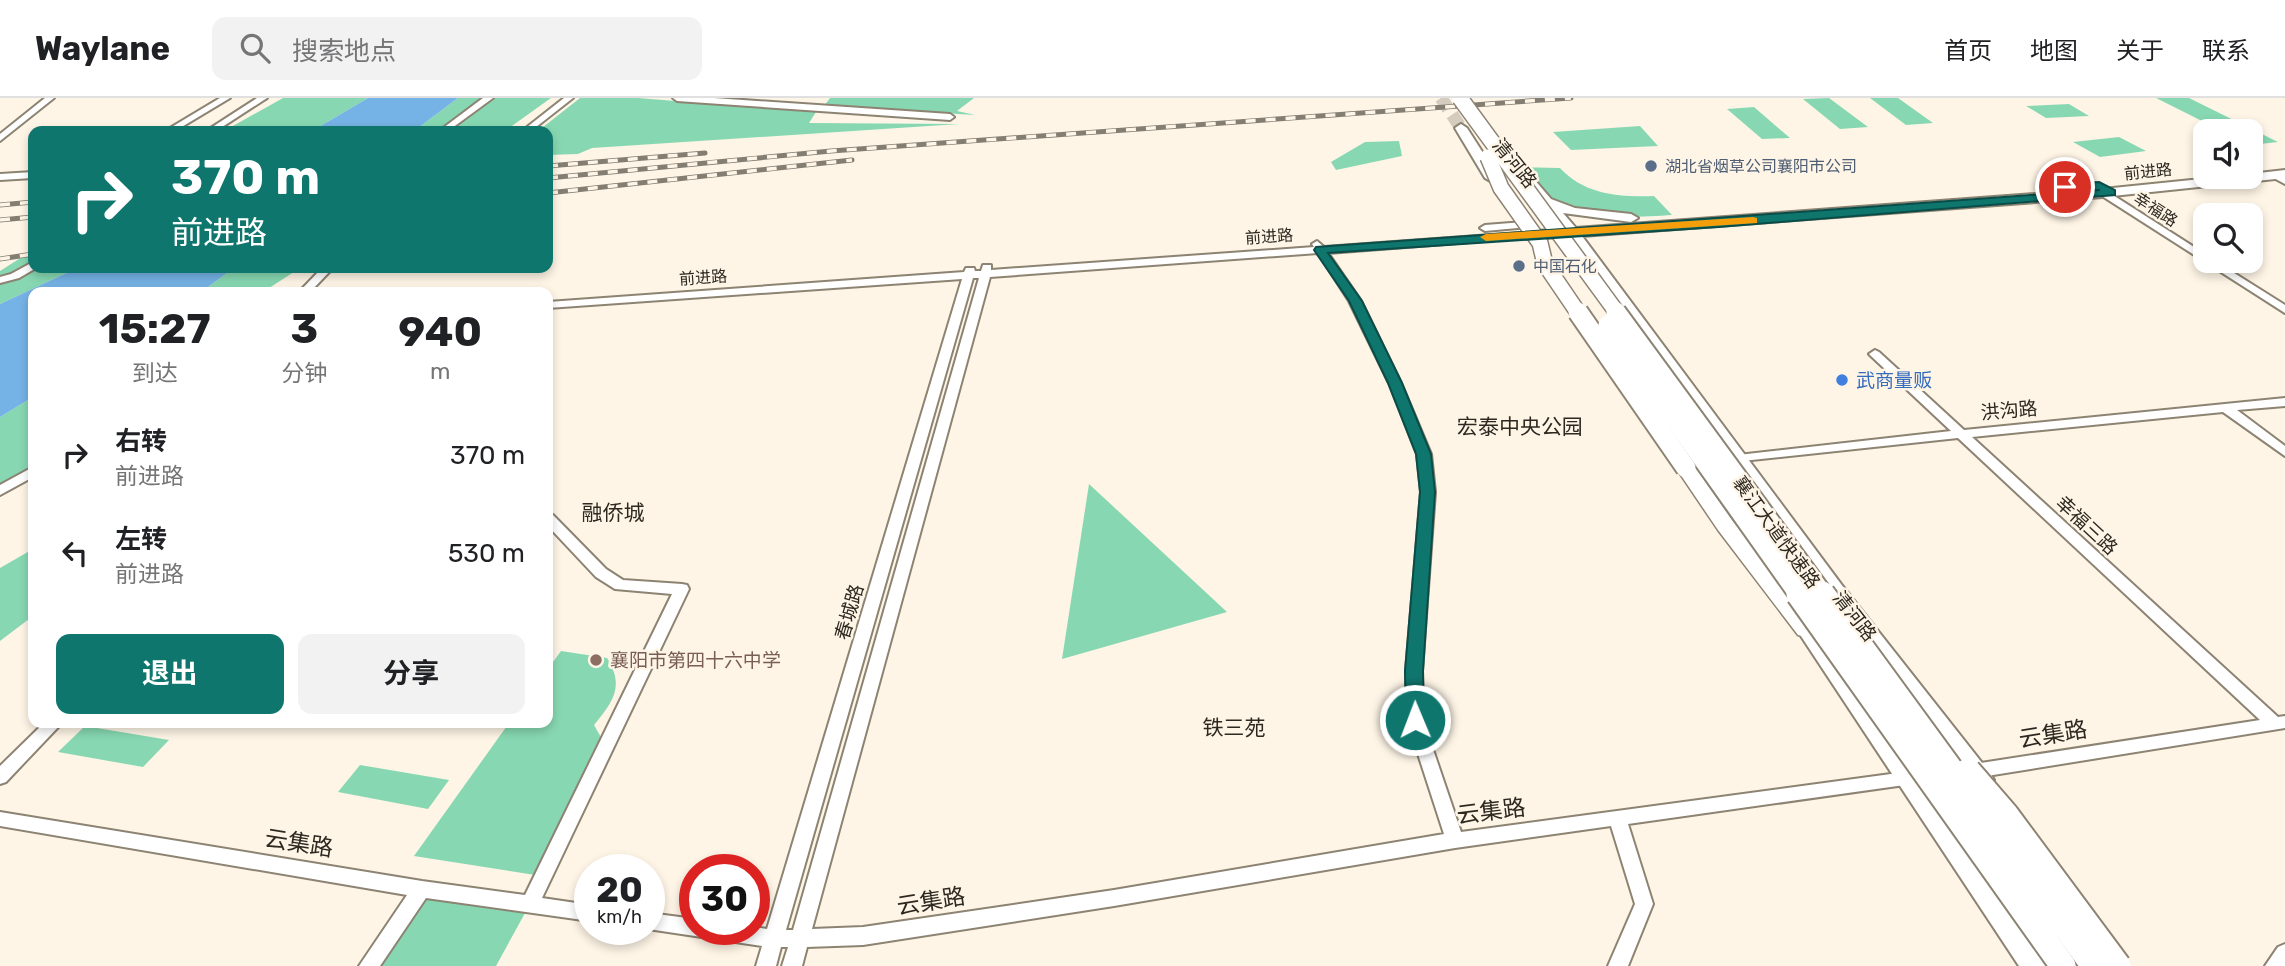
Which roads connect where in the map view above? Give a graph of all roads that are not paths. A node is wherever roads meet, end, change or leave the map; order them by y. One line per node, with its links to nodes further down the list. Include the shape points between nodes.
1 (50, 98): 16 (street)
2 (226, 98): 10 (street)
3 (263, 98): 11 (street)
4 (489, 98): 12 (street)
5 (569, 98): 13 (street)
6 (680, 98): 9 (street)
7 (1447, 98): 17 (highway, 襄江大道快速路)
8 (1460, 98): 53 (highway, 襄江大道快速路, bridge)
9 (950, 117)
10 (178, 126)
11 (218, 126)
12 (450, 126)
13 (533, 126)
14 (1486, 127): 23 (main road, 清河路)
15 (1461, 128): 28 (main road, 清河路)
16 (0, 138)
17 (1488, 157): 54 (highway, bridge, via 1501,188 1539,243 1545,264 1725,525); 75 (highway, 襄江大道快速路, bridge)
18 (2263, 172): 20 (main road, 前进路)
19 (28, 174): 22 (street)
20 (2283, 174): 24 (main road, 前进路)
21 (2193, 176): 24 (main road, 前进路)
22 (0, 177)
23 (1534, 187): 25 (main road, via 1551,203 1572,212); 26 (main road, 清河路)
24 (2101, 189): 25 (main road, 前进路); 27 (main road, 前进路); 29 (street, 幸福路); 31 (street, 幸福路)
25 (1631, 218): 26 (main road, 前进路)
26 (1569, 228): 27 (main road, 前进路); 28 (main road, 前进路); 32 (main road, 清河路)
27 (1646, 228): 32 (main road, via 1593,245)
28 (1528, 230): 30 (street, 前进路); 54 (main road, 清河路)
29 (2193, 245)
30 (1318, 246): 34 (street, 前进路); 62 (street, via 1355,301 1424,454 1428,492 1414,671 1415,720)
31 (2193, 251)
32 (1595, 264): 49 (main road, 清河路)
33 (28, 268): 38 (street)
34 (978, 271): 40 (street, 前进路); 42 (street, 前进路); 67 (street, 春城路); 68 (street, 春城路)
35 (323, 273): 39 (street)
36 (2227, 273): 43 (street, 幸福路)
37 (2237, 273): 41 (street)
38 (0, 280)
39 (309, 287)
40 (553, 298)
41 (2285, 303)
42 (553, 305)
43 (2285, 310)
44 (1875, 354): 47 (street, 幸福三路)
45 (2285, 402): 46 (street, 洪沟路)
46 (2227, 409): 47 (street, 洪沟路); 48 (street)
47 (1960, 434): 49 (street, 洪沟路); 55 (street, 幸福三路)
48 (2285, 452)
49 (1738, 459): 57 (main road, 清河路)
50 (28, 474): 51 (street)
51 (0, 491)
52 (553, 523): 64 (street, via 601,573 620,585 682,589)
53 (1809, 575): 76 (highway, 襄江大道快速路, bridge); 77 (highway, bridge, via 1858,628 1951,752 2006,815)
54 (1806, 629): 59 (main road, 清河路)
55 (2280, 723): 57 (street, 云集路)
56 (49, 728): 58 (street)
57 (1976, 772): 59 (street, 云集路); 78 (main road, 清河路)
58 (0, 777)
59 (1907, 779): 61 (street, 云集路); 74 (main road, 清河路)
60 (0, 819): 63 (street, 云集路)
61 (1618, 819): 62 (street, 云集路); 73 (street, via 1644,904)
62 (1455, 840): 68 (street, 云集路, via 863,936)
63 (422, 888): 64 (street, 云集路); 70 (street)
64 (530, 904): 65 (street, 云集路)
65 (574, 911)
66 (770, 938): 67 (street, 云集路)
67 (774, 939): 68 (street, 云集路); 71 (street, 春城路)
68 (800, 939): 72 (street, 春城路)
69 (2285, 953): 79 (street)
70 (369, 966)
71 (766, 966)
72 (792, 966)
73 (1618, 966)
74 (2034, 966)
75 (2063, 966)
76 (2094, 966)
77 (2118, 966)
78 (2132, 966)
79 (2275, 966)

